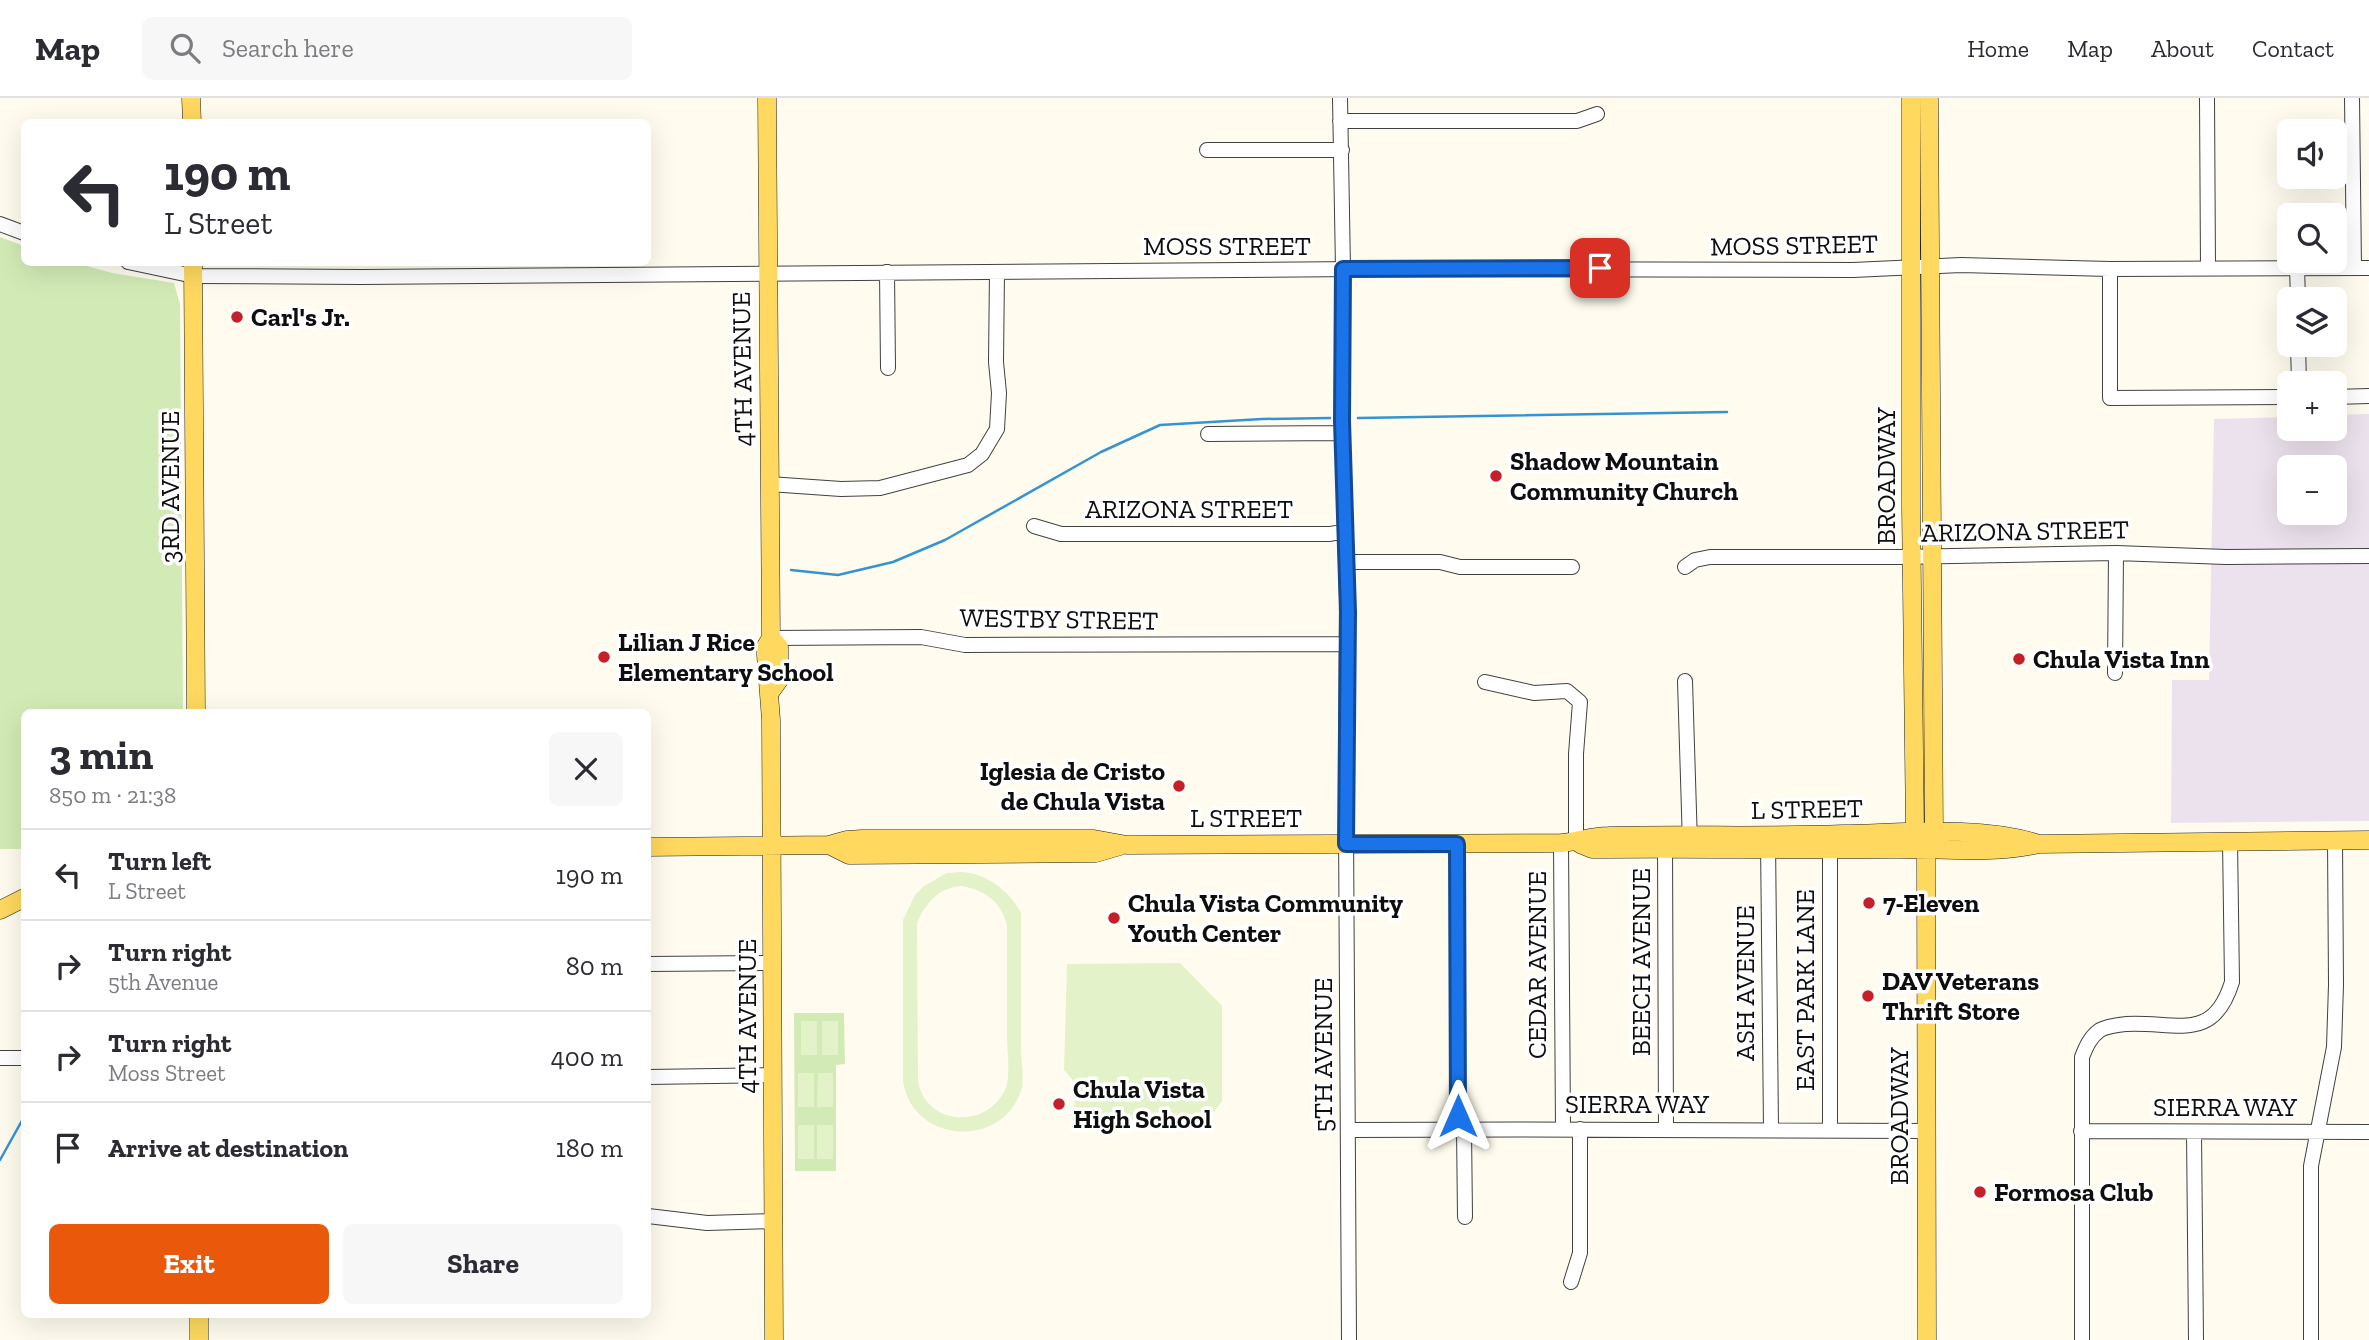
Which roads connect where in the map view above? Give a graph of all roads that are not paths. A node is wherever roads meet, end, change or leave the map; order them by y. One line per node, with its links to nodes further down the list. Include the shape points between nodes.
1 (191, 98): 9 (main road)
2 (767, 98): 27 (main road, 4TH AVENUE)
3 (1340, 98): 10 (street, 5TH AVENUE)
4 (1912, 98): 16 (main road, BROADWAY)
5 (1929, 98): 16 (main road, BROADWAY)
6 (2207, 98): 17 (street)
7 (2352, 98): 20 (street)
8 (1597, 114): 10 (street, via 1577,121)
9 (192, 119)
10 (1340, 121): 12 (street, 5TH AVENUE)
11 (1207, 150): 12 (street)
12 (1342, 150): 23 (street, 5TH AVENUE)
13 (0, 224): 14 (street)
14 (21, 232)
15 (166, 266): 22 (street, MOSS STREET)
16 (1921, 267): 23 (street, MOSS STREET); 24 (street, MOSS STREET); 39 (main road, BROADWAY); 40 (main road, BROADWAY)
17 (2208, 268): 18 (street, MOSS STREET); 24 (street, MOSS STREET)
18 (2277, 268)
19 (2347, 268): 20 (street, MOSS STREET)
20 (2354, 268): 21 (street, MOSS STREET)
21 (2369, 268)
22 (194, 269): 27 (street, MOSS STREET); 49 (main road, 3RD AVENUE)
23 (1343, 269): 26 (street, MOSS STREET); 32 (street, 5TH AVENUE)
24 (2110, 269): 30 (street, via 2110,398)
25 (887, 272): 26 (street, MOSS STREET); 27 (street, MOSS STREET); 28 (street)
26 (997, 272): 34 (street, via 997,429 982,454 968,465 880,488)
27 (766, 274): 34 (main road, 4TH AVENUE)
28 (888, 368)
29 (2369, 396): 31 (street)
30 (2277, 397)
31 (2347, 397)
32 (1342, 433): 33 (street); 36 (street, 5TH AVENUE)
33 (1208, 434)
34 (769, 484): 44 (main road, 4TH AVENUE)
35 (1034, 526): 36 (street, ARIZONA STREET, via 1061,534)
36 (1345, 531): 41 (street, 5TH AVENUE)
37 (2116, 553): 38 (street, ARIZONA STREET); 40 (street, ARIZONA STREET); 46 (street)
38 (2369, 556)
39 (1913, 557): 40 (street, ARIZONA STREET); 43 (street, ARIZONA STREET, via 1710,557); 50 (main road, BROADWAY)
40 (1932, 557): 50 (main road, BROADWAY)
41 (1347, 562): 42 (street); 45 (street, 5TH AVENUE)
42 (1572, 567)
43 (1685, 567)
44 (771, 638): 45 (street, WESTBY STREET, via 921,637 965,645); 61 (main road, 4TH AVENUE, via 779,648 779,680 771,691)
45 (1348, 644): 58 (street, 5TH AVENUE)
46 (2115, 673)
47 (1685, 681): 55 (street)
48 (1485, 682): 56 (street, CEDAR AVENUE, via 1534,693 1567,691 1580,702)
49 (197, 709)
50 (1925, 833): 57 (main road, L STREET); 60 (main road, L STREET, via 2015,836); 63 (main road, BROADWAY)
51 (2335, 840): 52 (main road, L STREET); 53 (main road, L STREET); 83 (street, via 2334,1047)
52 (2369, 840)
53 (2230, 841): 60 (main road, L STREET); 81 (street, via 2232,982 2227,999 2208,1021 2193,1025 2101,1029 2082,1057)
54 (1665, 842): 55 (main road, L STREET); 56 (main road, L STREET, via 1592,849); 79 (street, BEECH AVENUE)
55 (1689, 842): 57 (main road, L STREET)
56 (1569, 843): 59 (main road, L STREET); 73 (street, CEDAR AVENUE)
57 (1768, 843): 64 (main road, L STREET); 76 (street, ASH AVENUE)
58 (1346, 844): 59 (main road, L STREET); 61 (main road, L STREET, via 847,839 829,845); 78 (street, 5TH AVENUE)
59 (1457, 844): 74 (street)
60 (2039, 844): 63 (main road, L STREET)
61 (772, 846): 62 (main road, L STREET); 67 (main road, 4TH AVENUE)
62 (651, 847)
63 (1926, 850): 64 (main road, L STREET); 80 (main road, BROADWAY)
64 (1830, 851): 77 (street, EAST PARK LANE)
65 (21, 900): 66 (main road)
66 (0, 910)
67 (772, 963): 68 (street); 71 (main road, 4TH AVENUE)
68 (651, 964)
69 (0, 1058): 70 (street)
70 (21, 1058)
71 (774, 1075): 72 (street); 87 (main road, 4TH AVENUE)
72 (651, 1077)
73 (1563, 1128): 74 (street, SIERRA WAY); 75 (street, SIERRA WAY)
74 (1461, 1129): 78 (street, SIERRA WAY); 86 (street)
75 (1580, 1129): 79 (street, SIERRA WAY); 88 (street, via 1580,1253)
76 (1771, 1129): 77 (street, SIERRA WAY); 79 (street, SIERRA WAY)
77 (1830, 1129): 80 (street, SIERRA WAY)
78 (1349, 1130): 92 (street, 5TH AVENUE)
79 (1666, 1130)
80 (1925, 1130): 93 (main road, BROADWAY)
81 (2081, 1131): 82 (street, SIERRA WAY); 94 (street)
82 (2194, 1132): 83 (street, SIERRA WAY); 95 (street)
83 (2318, 1132): 84 (street, SIERRA WAY); 96 (street, via 2310,1186)
84 (2369, 1132)
85 (651, 1216): 87 (street, via 707,1223)
86 (1465, 1217)
87 (775, 1221): 91 (main road, 4TH AVENUE)
88 (1571, 1282)
89 (199, 1318): 90 (main road)
90 (199, 1340)
91 (774, 1340)
92 (1349, 1340)
93 (1927, 1340)
94 (2081, 1340)
95 (2196, 1340)
96 (2311, 1340)

